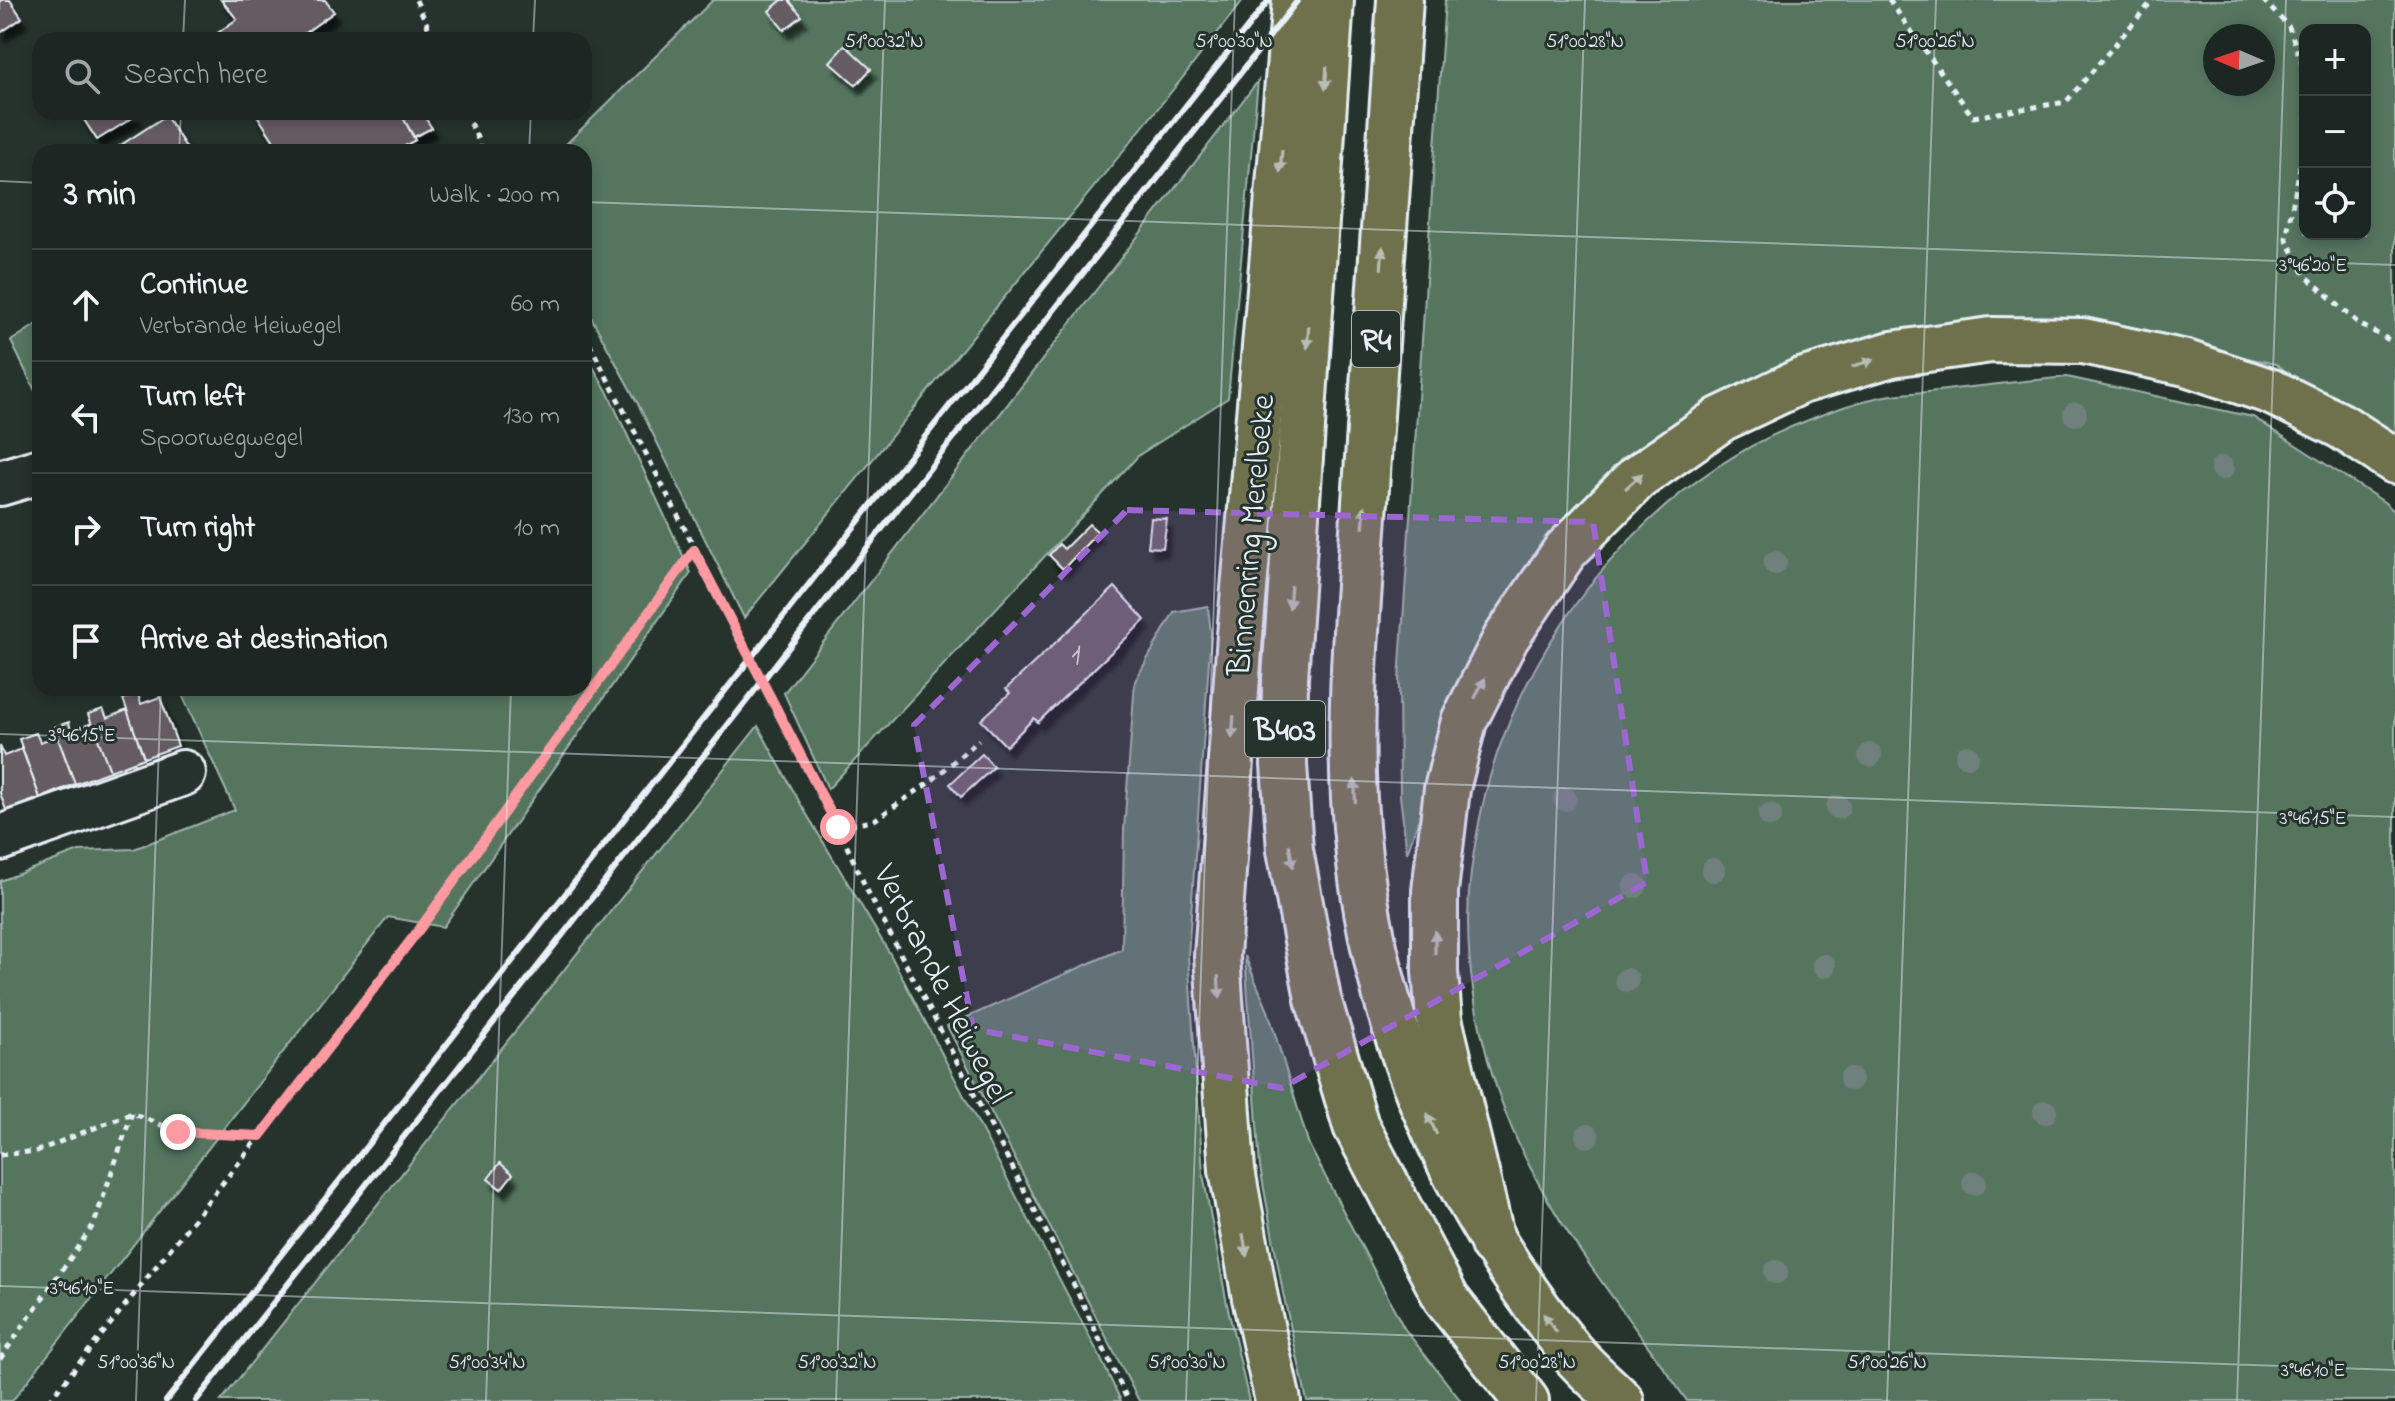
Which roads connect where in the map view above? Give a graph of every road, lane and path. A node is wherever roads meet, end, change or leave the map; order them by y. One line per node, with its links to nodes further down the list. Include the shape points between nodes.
1 (416, 0): 8 (path)
2 (1295, 0): 32 (highway, Binnenring Merelbeke, one-way to 32, via 1217,956 1232,1170)
3 (1331, 0): 33 (highway, B403, one-way to 33, via 1285,678 1290,850 1318,999 1356,1126 1447,1300)
4 (1400, 0): 28 (highway, R4, one-way to 4, via 1427,1115 1391,1018 1369,921 1354,800 1354,679)
5 (1889, 0): 6 (path, via 1973,117 2066,102)
6 (2153, 0)
7 (2263, 0): 9 (path, via 2289,27)
8 (430, 32)
9 (2299, 55)
10 (469, 120): 11 (path)
11 (480, 144)
12 (2300, 168): 13 (path, via 2286,238 2305,275 2359,324)
13 (2395, 343)
14 (592, 347): 18 (path, Verbrande Heiwegel)
15 (2395, 461): 28 (highway, one-way to 15, via 1439,1019 1435,891 1447,789 1464,721 1506,638 1565,551 1637,478 1721,419 1801,381 1892,354 1991,340 2083,341 2186,363 2272,392 2341,426)
16 (32, 473): 17 (street)
17 (0, 483)
18 (694, 550): 19 (path); 23 (path, Verbrande Heiwegel)
19 (592, 691)
20 (588, 696): 26 (path, via 421,927)
21 (979, 740): 23 (path, via 873,821)
22 (183, 773): 24 (street)
23 (838, 827): 31 (path, Verbrande Heiwegel, via 1075,1287)
24 (0, 838)
25 (132, 1113): 26 (path, via 178,1132); 27 (path, via 37,1151); 29 (path, via 94,1224)
26 (260, 1136): 30 (path)
27 (0, 1155)
28 (1493, 1244): 34 (highway, R4, one-way to 28, via 1571,1351)
29 (0, 1359)
30 (49, 1401)
31 (1128, 1401)
32 (1278, 1401)
33 (1526, 1401)
34 (1621, 1401)

